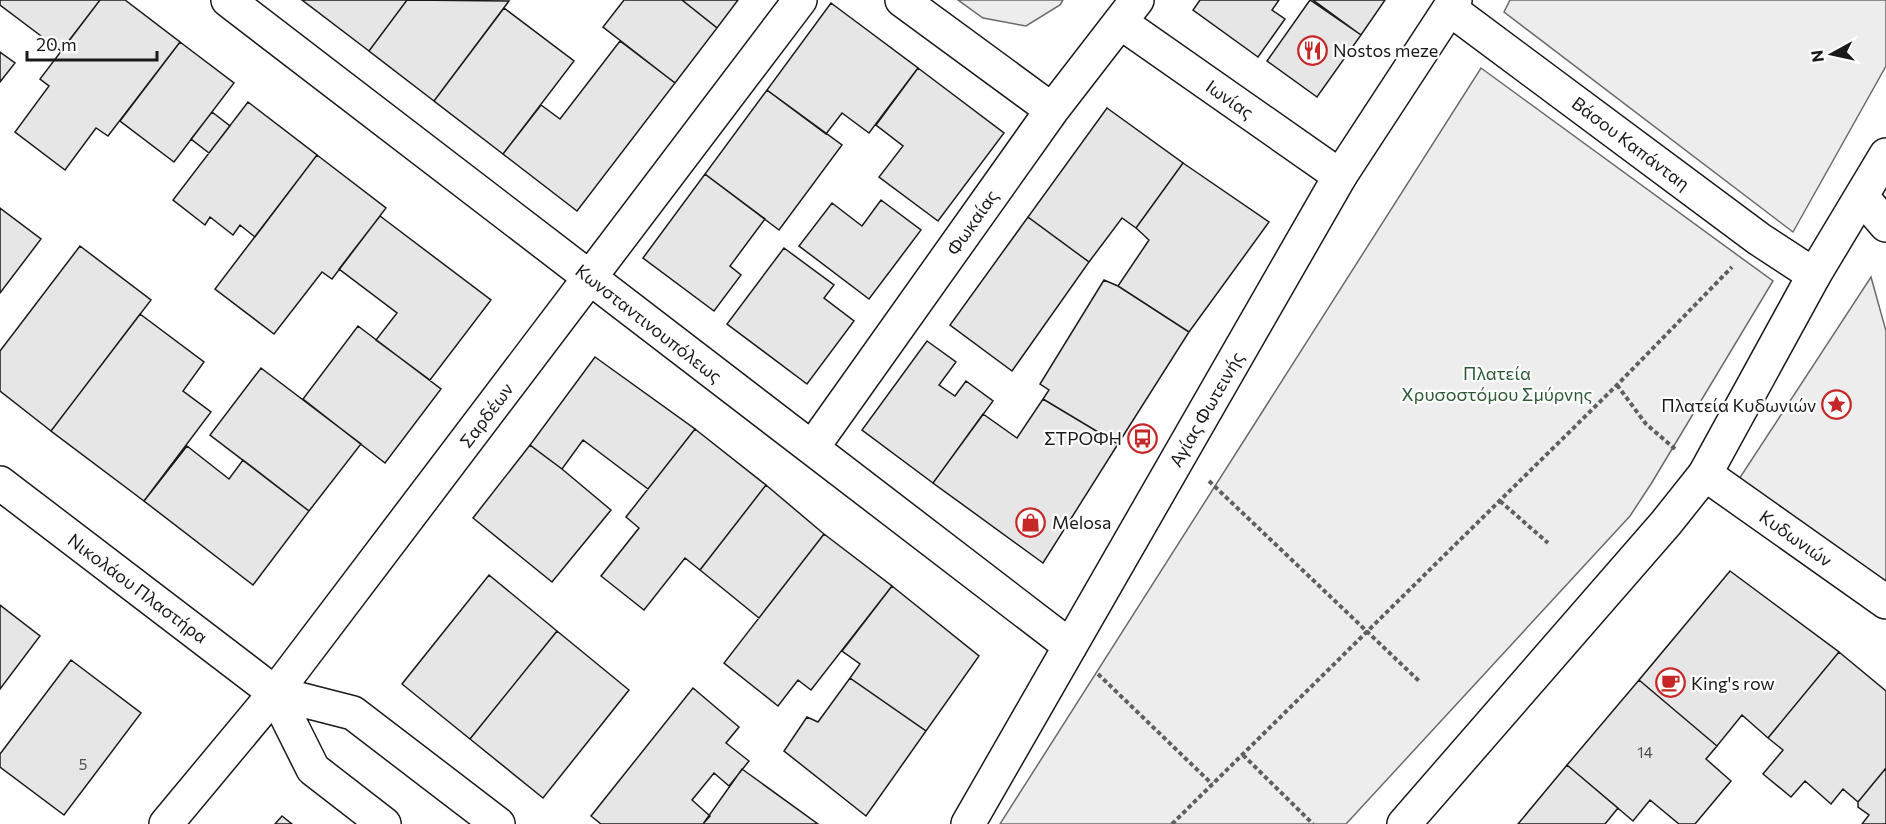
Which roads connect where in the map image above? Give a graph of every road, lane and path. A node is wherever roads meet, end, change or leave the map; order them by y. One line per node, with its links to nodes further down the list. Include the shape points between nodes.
1 (800, 0): 13 (street, Σαρδέων)
2 (902, 0): 6 (street)
3 (241, 4): 13 (street, Κωνσταντινουπόλεως)
4 (1452, 4): 8 (street, Αγίας Φωτεινής); 11 (street, Βάσου Καπάνταη)
5 (1128, 11): 6 (street, Φωκαίας); 8 (street, Ιωνίας)
6 (1052, 110): 16 (street, Φωκαίας)
7 (1886, 155): 9 (street)
8 (1340, 176): 17 (street, Αγίας Φωτεινής)
9 (1862, 197): 10 (street); 12 (street)
10 (1886, 225)
11 (1759, 239): 12 (street, Βάσου Καπάνταη); 14 (path)
12 (1814, 275): 18 (street)
13 (591, 278): 16 (street, Κωνσταντινουπόλεως); 26 (street, Σαρδέων)
14 (1617, 385): 15 (path); 20 (path)
15 (1646, 424)
16 (812, 448): 24 (street, Κωνσταντινουπόλεως)
17 (1181, 454): 23 (path); 24 (street, Αγίας Φωτεινής)
18 (1705, 474): 22 (street, Κυδωνιών); 35 (street)
19 (0, 483): 26 (street, Νικολάου Πλαστήρα)
20 (1500, 501): 21 (path); 23 (path)
21 (1548, 543)
22 (1886, 602)
23 (1367, 632): 25 (path); 27 (path)
24 (1070, 646): 28 (path); 32 (street, Αγίας Φωτεινής)
25 (1419, 681)
26 (276, 693): 29 (street, Σαρδέων); 30 (street, Νικολάου Πλαστήρα, via 313,769); 31 (street, Νικολάου Πλαστήρα, via 353,713)
27 (1243, 755): 28 (path); 34 (path)
28 (1212, 784): 33 (path)
29 (166, 824)
30 (384, 824)
31 (498, 824)
32 (968, 824)
33 (1172, 824)
34 (1313, 824)
35 (1404, 824)

